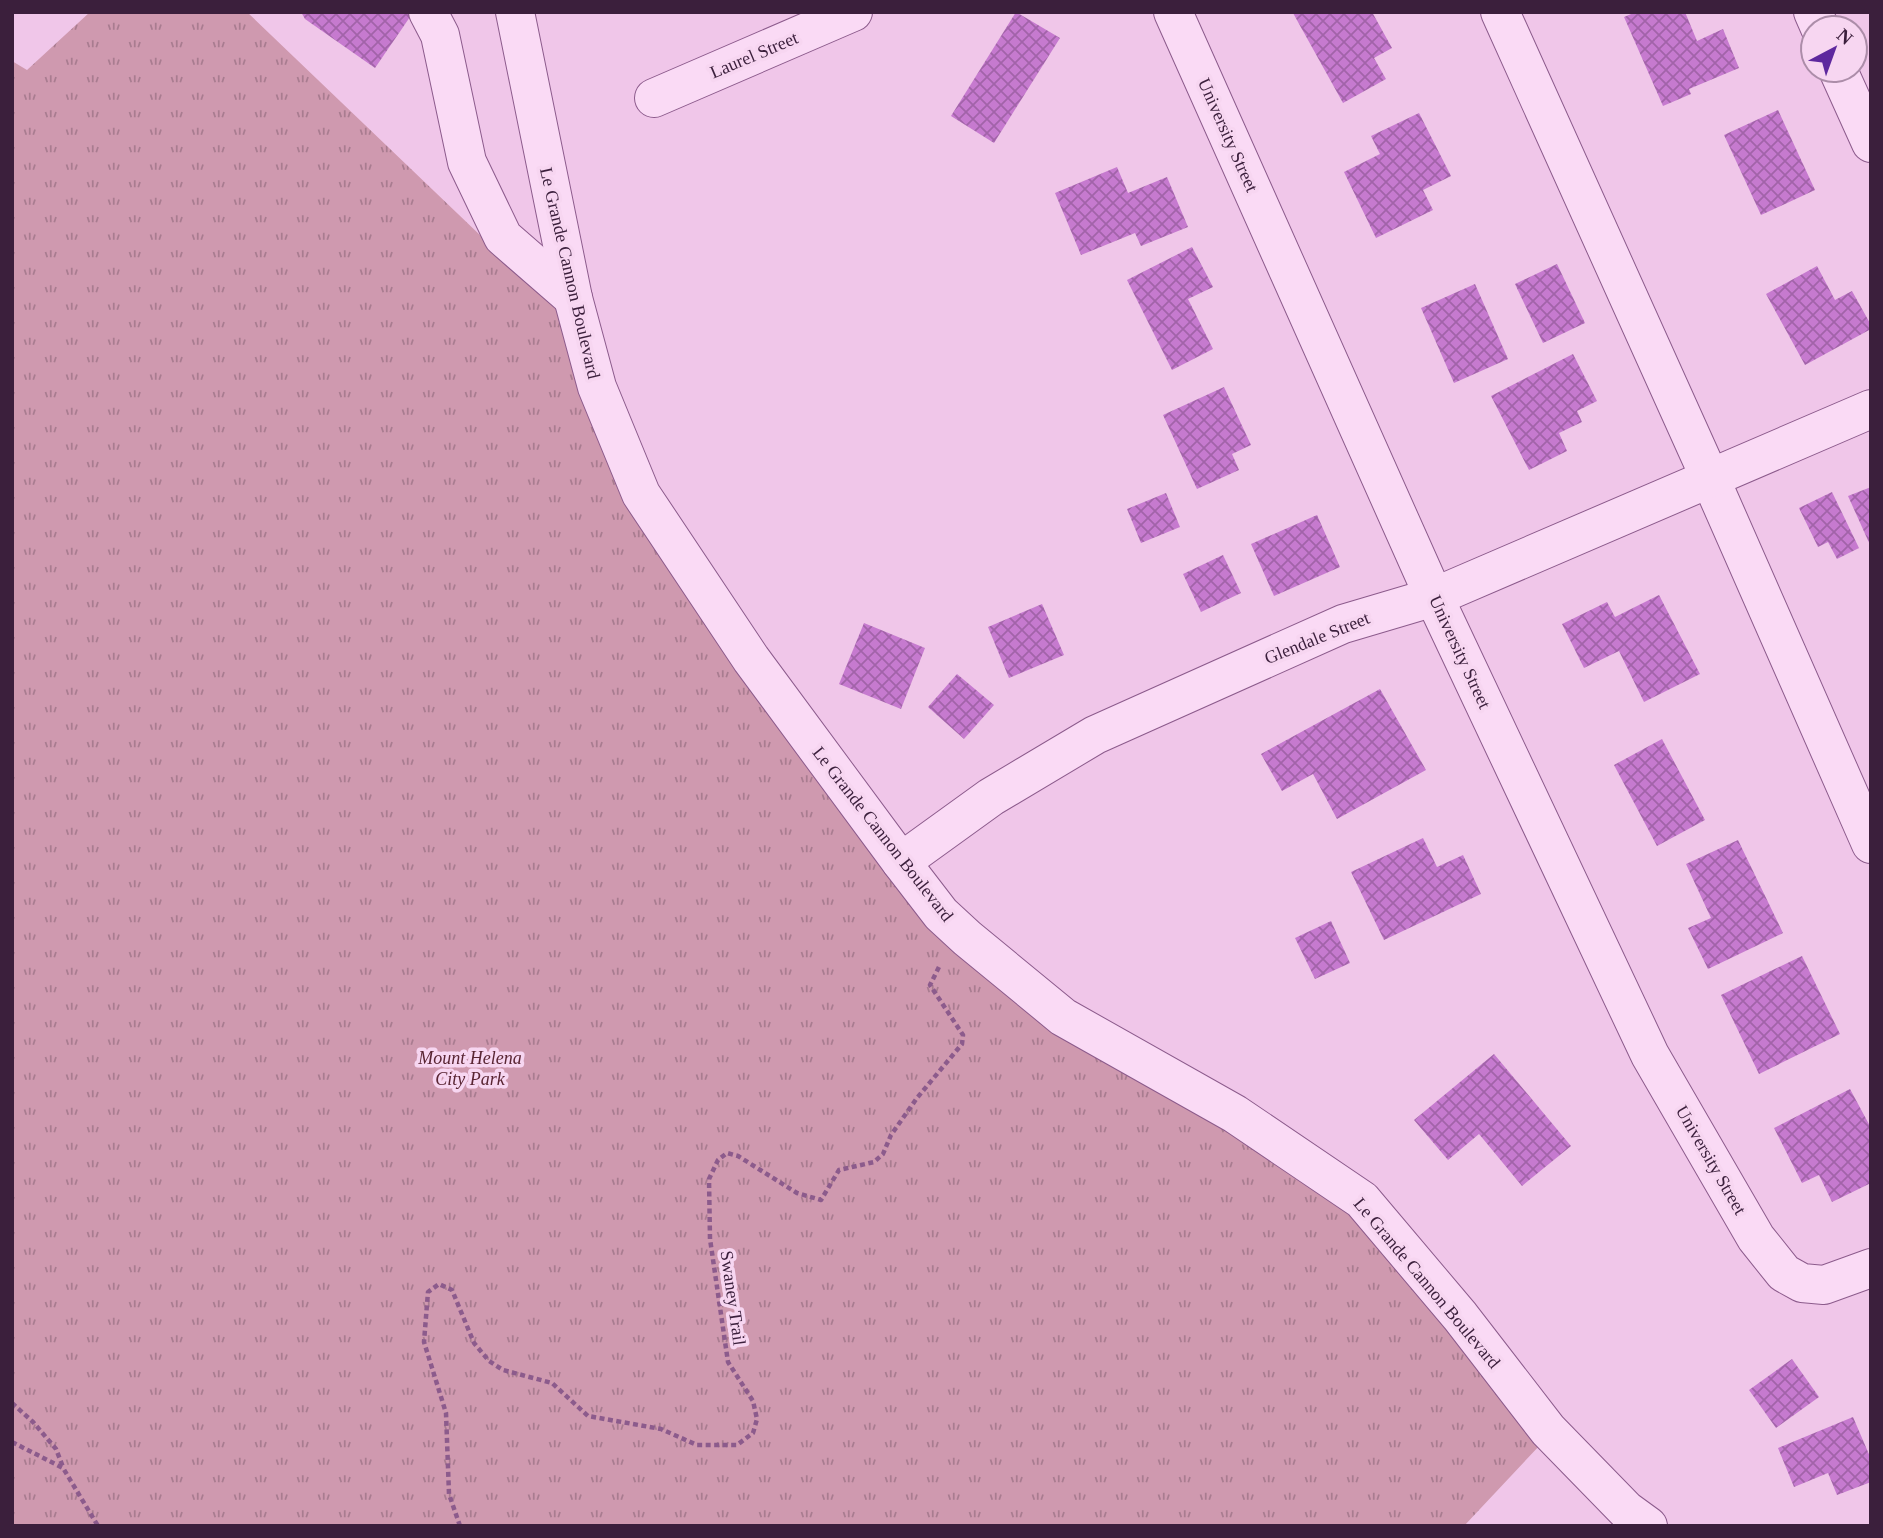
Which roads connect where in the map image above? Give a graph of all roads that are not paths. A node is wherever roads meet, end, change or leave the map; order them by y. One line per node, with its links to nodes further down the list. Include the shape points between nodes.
1 (428, 12): 9 (street, via 440,35 467,162 503,237)
2 (516, 12): 9 (street, Le Grande Cannon Boulevard)
3 (853, 12): 7 (street, Laurel Street)
4 (1173, 12): 12 (street, University Street)
5 (1500, 12): 11 (street)
6 (1844, 84): 8 (street)
7 (654, 98)
8 (1871, 143)
9 (573, 298): 14 (street, Le Grande Cannon Boulevard, via 597,387 641,494 751,659)
10 (1871, 409): 11 (street, Glendale Street)
11 (1710, 478): 12 (street, Glendale Street); 13 (street)
12 (1434, 597): 14 (street, Glendale Street, via 1343,624 1095,735 991,797); 15 (street, University Street, via 1650,1055 1756,1238 1784,1273 1802,1283 1824,1285)
13 (1871, 844)
14 (901, 862): 16 (street, Le Grande Cannon Boulevard, via 941,914 1063,1017 1236,1114 1362,1200 1548,1430 1626,1510)
15 (1871, 1268)
16 (1648, 1526)

